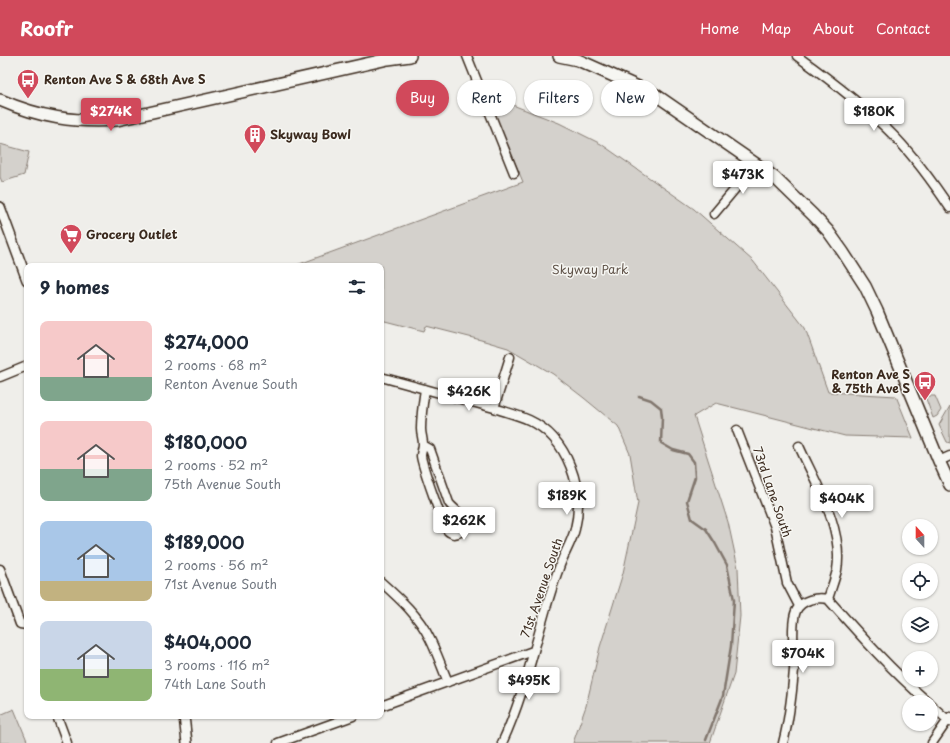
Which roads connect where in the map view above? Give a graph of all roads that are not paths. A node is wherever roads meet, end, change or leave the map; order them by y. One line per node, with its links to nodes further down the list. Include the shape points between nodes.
1 (410, 56): 6 (main road, via 116,120 51,117 20,109)
2 (467, 56): 8 (street)
3 (559, 56): 5 (main road)
4 (797, 56): 10 (street, via 840,87 896,138)
5 (579, 58): 7 (main road, via 656,95)
6 (0, 100)
7 (756, 164): 11 (street); 23 (main road, via 775,178 813,215 828,231 854,268 877,311)
8 (514, 173)
9 (0, 207): 12 (street)
10 (950, 208)
11 (714, 214)
12 (24, 272)
13 (510, 356): 18 (street)
14 (24, 367): 15 (street)
15 (0, 377)
16 (384, 378): 17 (street, 71st Avenue South)
17 (424, 389): 18 (street, 71st Avenue South); 20 (street, via 421,427)
18 (494, 408): 30 (street, 71st Avenue South, via 530,420 544,430 564,454 577,490 575,529 559,568)
19 (737, 430): 28 (street, 73rd Lane South, via 775,527 787,583)
20 (423, 445): 20 (street, via 421,456 444,523 448,531 458,533 464,530 467,521 449,503 430,449)
21 (799, 446): 27 (street, via 830,513 835,535 837,569)
22 (950, 456): 23 (street)
23 (939, 461): 24 (main road)
24 (950, 485)
25 (0, 569): 29 (street)
26 (384, 585): 31 (street, via 400,599 430,638)
27 (828, 599): 28 (street, via 813,598); 32 (street, via 874,650)
28 (800, 606): 43 (street, via 794,619 794,669)
29 (24, 624)
30 (533, 651): 31 (street); 42 (street, 71st Avenue South, via 510,727)
31 (448, 682): 33 (street)
32 (920, 695)
33 (384, 705)
34 (938, 710): 38 (street)
35 (58, 719): 39 (street)
36 (184, 719): 40 (street)
37 (343, 719): 41 (street)
38 (949, 719): 44 (street)
39 (67, 743)
40 (187, 743)
41 (278, 743)
42 (502, 743)
43 (783, 743)
44 (932, 743)

